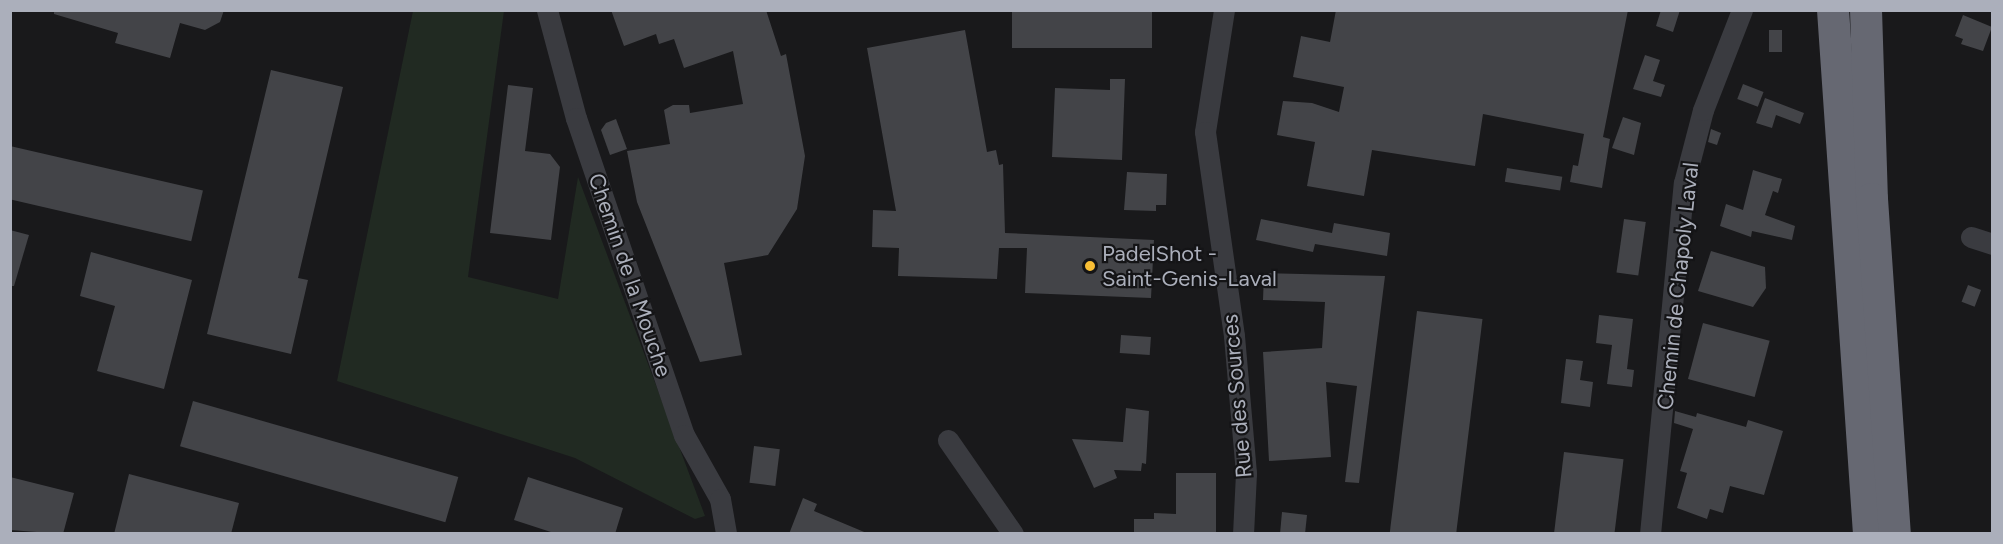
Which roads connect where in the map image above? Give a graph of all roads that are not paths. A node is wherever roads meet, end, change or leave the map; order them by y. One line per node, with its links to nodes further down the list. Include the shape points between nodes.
1 (547, 10): 9 (street, Chemin de la Mouche, via 576,118 684,435 720,499)
2 (1224, 10): 11 (street, Rue des Sources, via 1205,132 1234,336 1246,473)
3 (1742, 10): 12 (street, Chemin de Chapoly Laval, via 1703,110 1684,183)
4 (1833, 10): 13 (highway)
5 (1866, 10): 14 (highway, via 1872,199)
6 (1971, 237): 7 (street)
7 (1992, 244)
8 (948, 440): 10 (street)
9 (726, 534)
10 (1013, 534)
11 (1243, 534)
12 (1650, 534)
13 (1869, 534)
14 (1895, 534)

